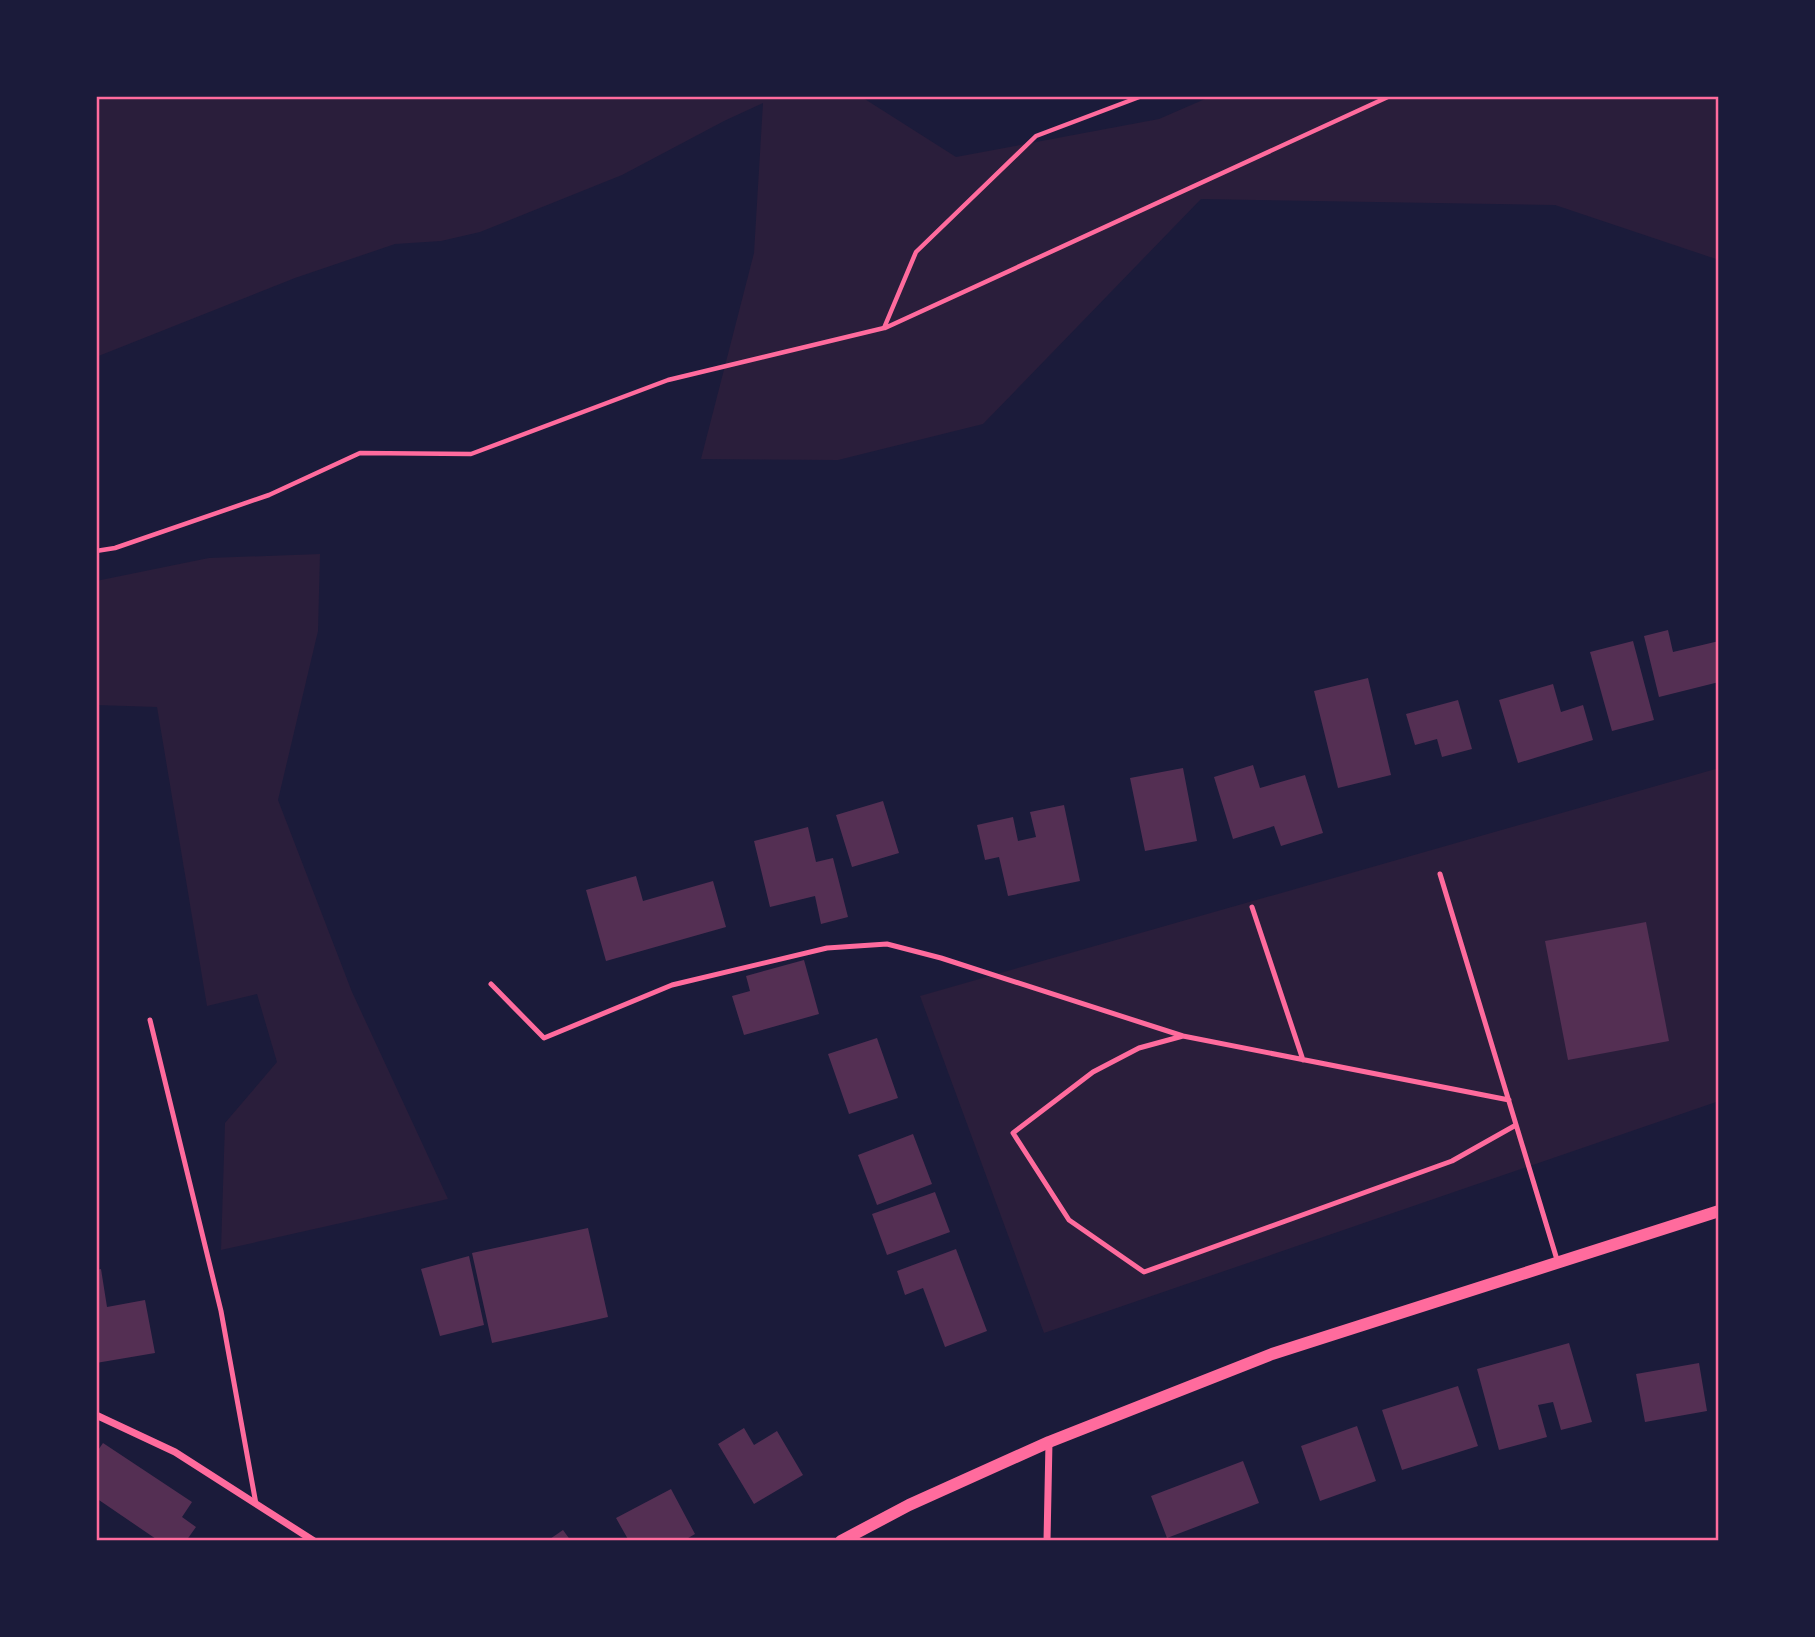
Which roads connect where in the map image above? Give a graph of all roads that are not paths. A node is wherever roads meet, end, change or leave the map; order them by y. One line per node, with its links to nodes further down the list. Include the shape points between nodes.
1 (1440, 874): 7 (lane)
2 (1252, 907): 6 (lane)
3 (491, 984): 5 (lane, via 544,1038 672,985 827,947 887,944)
4 (150, 1020): 13 (lane, via 221,1311)
5 (1182, 1036): 6 (lane); 8 (lane, via 1139,1048 1093,1072 1013,1133 1069,1220 1144,1272 1452,1161)
6 (1303, 1060): 7 (lane)
7 (1508, 1100): 8 (lane)
8 (1516, 1125): 10 (lane)
9 (1719, 1212): 10 (street)
10 (1558, 1263): 12 (street, via 1272,1354)
11 (96, 1415): 13 (street, via 175,1452)
12 (1049, 1442): 15 (street, via 909,1504); 16 (street)
13 (256, 1504): 14 (street)
14 (314, 1541)
15 (841, 1541)
16 (1047, 1541)

